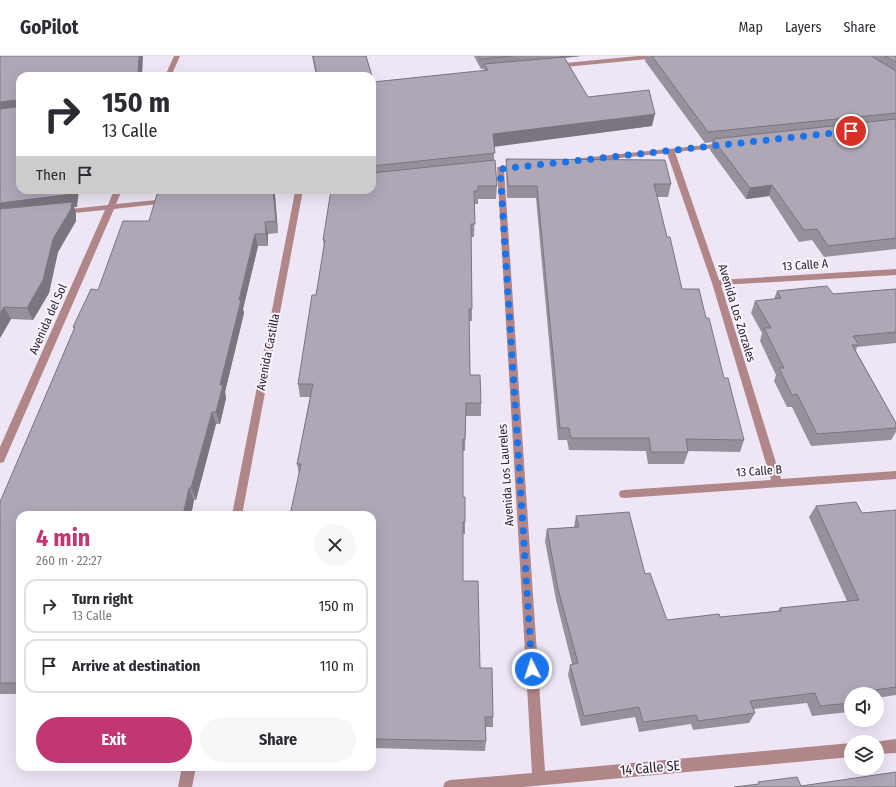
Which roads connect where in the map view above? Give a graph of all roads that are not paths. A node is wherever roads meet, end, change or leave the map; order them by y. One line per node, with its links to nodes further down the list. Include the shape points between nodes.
1 (177, 56): 4 (street)
2 (658, 56): 3 (street)
3 (547, 66)
4 (170, 72)
5 (733, 144): 6 (street)
6 (670, 150): 7 (street); 15 (street, Avenida Los Zorzales)
7 (562, 162)
8 (500, 169): 25 (street, Avenida Los Laureles)
9 (116, 194): 12 (street, Avenida del Sol)
10 (298, 194): 20 (street, Avenida Castilla)
11 (172, 201): 12 (street)
12 (110, 206): 13 (street); 16 (street, Avenida del Sol)
13 (53, 213)
14 (896, 272): 15 (street, 13 Calle A)
15 (716, 283): 18 (street, Avenida Los Zorzales)
16 (0, 459)
17 (896, 475): 18 (street, 13 Calle B)
18 (777, 483): 19 (street, 13 Calle B)
19 (624, 494)
20 (238, 511)
21 (896, 746): 22 (street)
22 (884, 747)
23 (844, 751): 25 (street, 14 Calle SE)
24 (188, 771): 26 (street)
25 (539, 779): 27 (street, 14 Calle SE)
26 (185, 787)
27 (450, 787)

